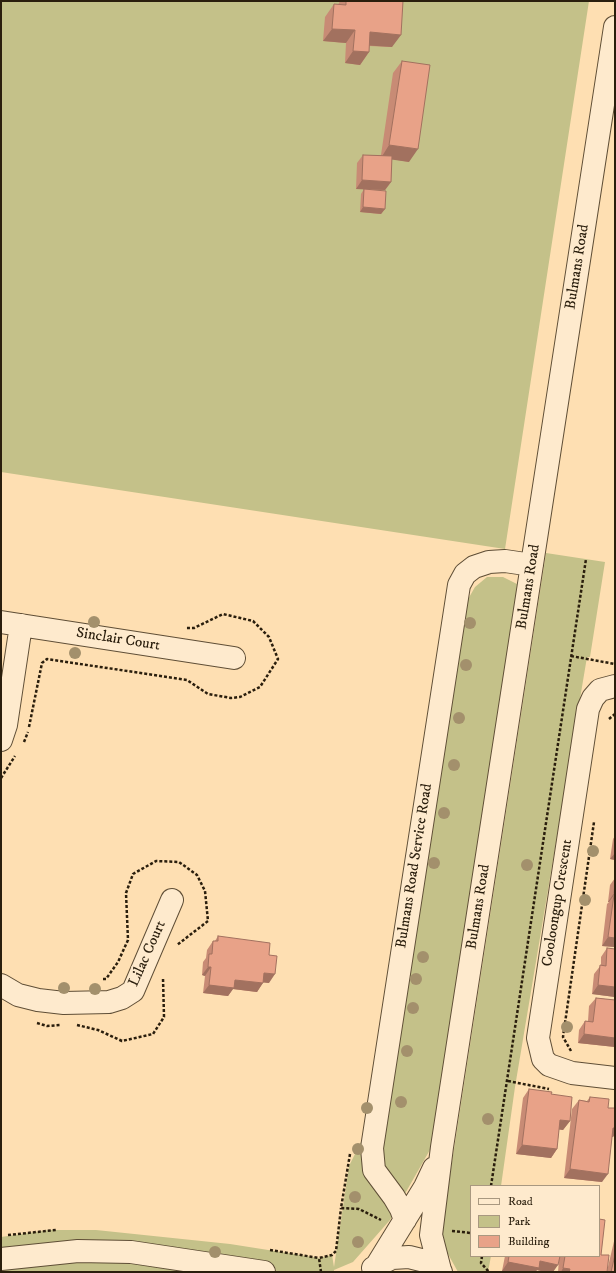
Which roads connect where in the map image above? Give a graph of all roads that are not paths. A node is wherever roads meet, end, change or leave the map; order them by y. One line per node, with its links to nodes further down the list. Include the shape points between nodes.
1 (615, 27): 2 (street, Bulmans Road)
2 (532, 565): 10 (street, Bulmans Road); 11 (street, Bulmans Road Service Road, via 505,561 489,562 474,567 465,574 459,585 372,1148 374,1170 394,1197)
3 (11, 624): 4 (street, Sinclair Court); 6 (street, via 6,726)
4 (234, 658)
5 (615, 686): 9 (street, Cooloongup Crescent, via 600,690 588,709 538,1038 543,1058 549,1065 572,1072)
6 (1, 740)
7 (172, 900): 8 (street, Lilac Court, via 133,991 122,998 109,1002 64,1003 18,995)
8 (1, 985)
9 (615, 1078)
10 (442, 1147): 11 (street, Bulmans Road, via 425,1187); 15 (street, Bulmans Road, via 431,1235)
11 (404, 1220): 14 (street, Bulmans Road)
12 (1, 1259): 13 (street)
13 (24, 1264): 16 (street, via 78,1251 130,1252)
14 (370, 1270): 15 (street, via 392,1258 409,1257 425,1261)
15 (440, 1271)
16 (264, 1272)

